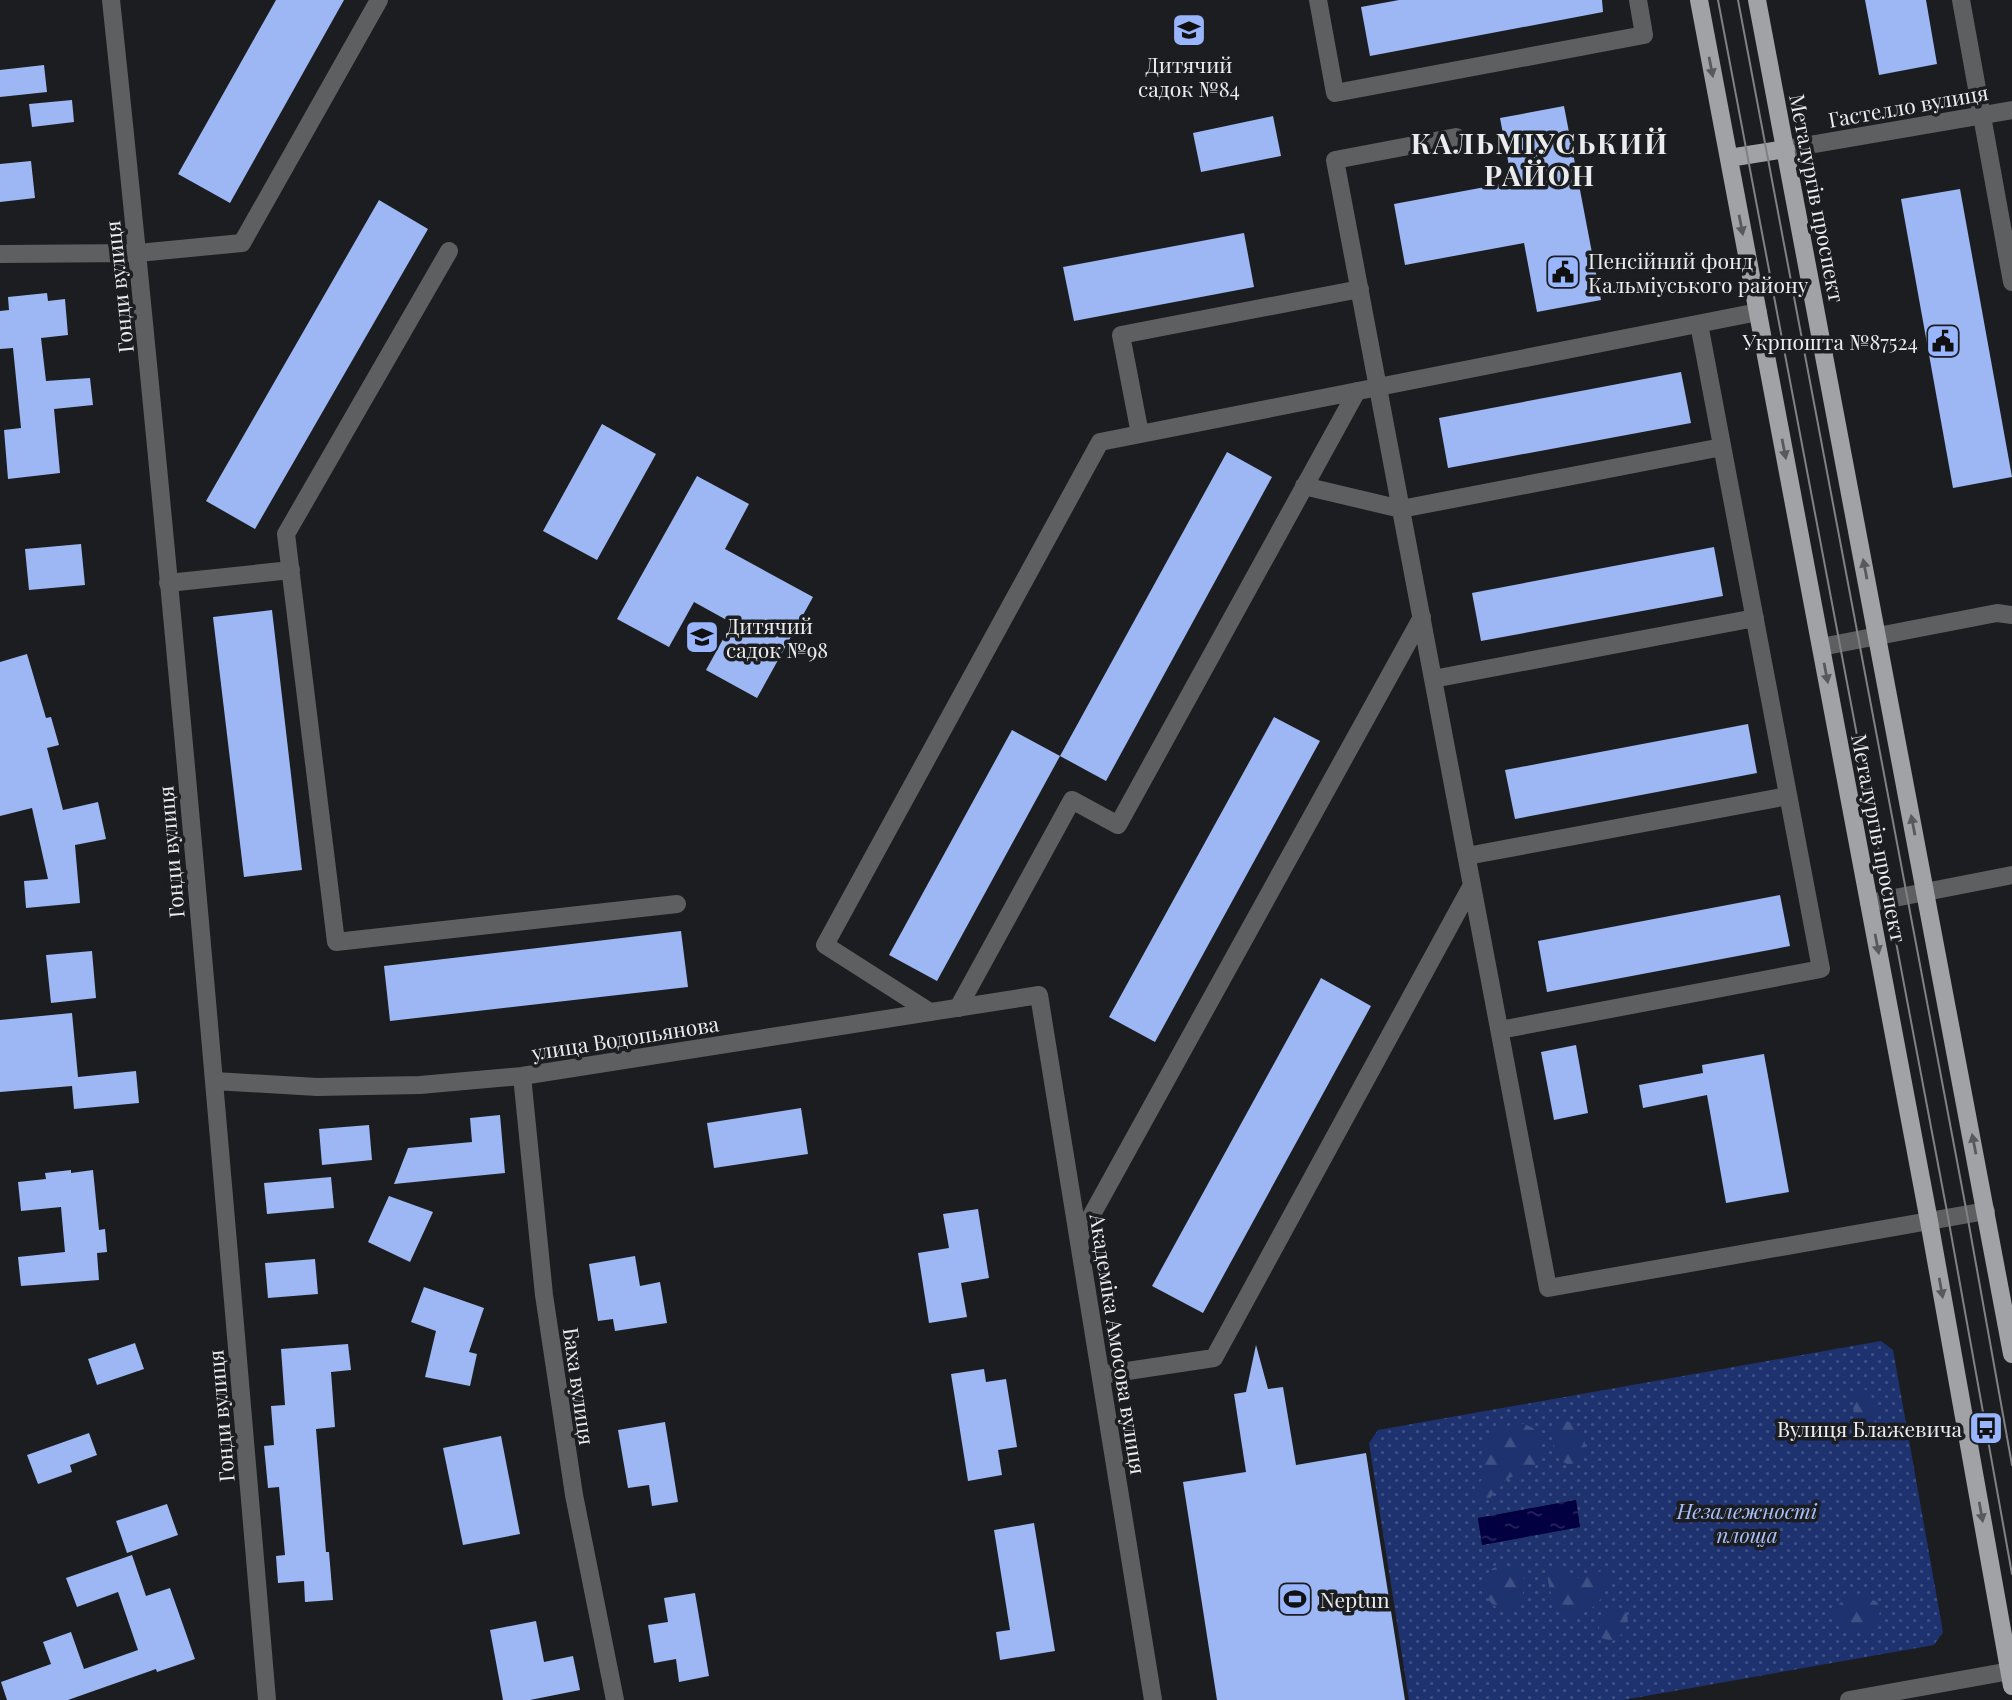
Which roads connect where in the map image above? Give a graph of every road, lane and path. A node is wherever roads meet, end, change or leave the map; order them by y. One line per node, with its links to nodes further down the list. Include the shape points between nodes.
1 (111, 0): 14 (street, Гонди вулиця)
2 (379, 0): 14 (street, via 242,243)
3 (1318, 0): 4 (street, via 1335,93 1644,35)
4 (1638, 0)
5 (1699, 0): 12 (main road, Металургів проспект, one-way to 12)
6 (1757, 0): 11 (main road, Металургів проспект)
7 (1961, 0): 9 (street)
8 (2012, 110): 9 (street, Гастелло вулиця)
9 (1982, 115): 11 (street, Гастелло вулиця); 16 (street)
10 (1456, 136): 17 (street, via 1335,160)
11 (1786, 149): 12 (main road, Гастелло вулиця); 31 (main road, Металургів проспект, one-way to 11)
12 (1729, 158): 18 (main road, Металургів проспект, one-way to 18)
13 (449, 251): 26 (street, via 286,534)
14 (138, 253): 15 (street); 27 (street, Гонди вулиця)
15 (0, 254)
16 (2011, 271)
17 (1360, 289): 20 (street); 22 (street, via 1121,335)
18 (1758, 312): 19 (street); 32 (main road, Металургів проспект, one-way to 32)
19 (1699, 324): 20 (street); 23 (street)
20 (1378, 387): 21 (street); 25 (street)
21 (1357, 391): 22 (street); 24 (street)
22 (1140, 434): 43 (street, via 1100,442 825,945)
23 (1722, 447): 25 (street); 30 (street)
24 (1304, 486): 25 (street); 42 (street, via 1118,825 1072,800)
25 (1401, 509): 29 (street)
26 (291, 570): 27 (street); 40 (street, via 336,942)
27 (168, 583): 46 (street, Гонди вулиця)
28 (2012, 615): 31 (street, via 1997,613)
29 (1422, 617): 33 (street); 49 (street)
30 (1755, 618): 33 (street); 34 (street)
31 (1878, 636): 32 (street); 38 (main road, Металургів проспект, one-way to 31)
32 (1821, 647): 39 (main road, Металургів проспект, one-way to 39)
33 (1433, 679): 35 (street)
34 (1788, 796): 35 (street); 44 (street, via 1821,970)
35 (1467, 856): 37 (street)
36 (2012, 875): 38 (street)
37 (1472, 885): 44 (street); 51 (street, via 1214,1358)
38 (1926, 892): 39 (street); 47 (main road, Металургів проспект, one-way to 38)
39 (1869, 903): 48 (main road, Металургів проспект, one-way to 48)
40 (677, 904)
41 (1039, 995): 42 (street, улица Водопьянова); 49 (street, Академіка Амосова вулиця)
42 (958, 1008): 43 (street, улица Водопьянова)
43 (930, 1012): 45 (street, улица Водопьянова)
44 (1500, 1030): 48 (street, via 1549,1288)
45 (522, 1076): 46 (street, улица Водопьянова, via 420,1085 317,1087); 54 (street, Баха вулиця, via 546,1308 573,1495)
46 (215, 1081): 53 (street, Гонди вулиця)
47 (1986, 1211): 48 (street); 50 (main road, Металургів проспект)
48 (1929, 1221): 52 (main road, Металургів проспект, one-way to 52)
49 (1079, 1238): 51 (street, Академіка Амосова вулиця)
50 (2012, 1354)
51 (1101, 1375): 55 (street, Академіка Амосова вулиця)
52 (2011, 1676): 56 (street)
53 (267, 1700)
54 (615, 1700)
55 (1153, 1700)
56 (1849, 1700)

